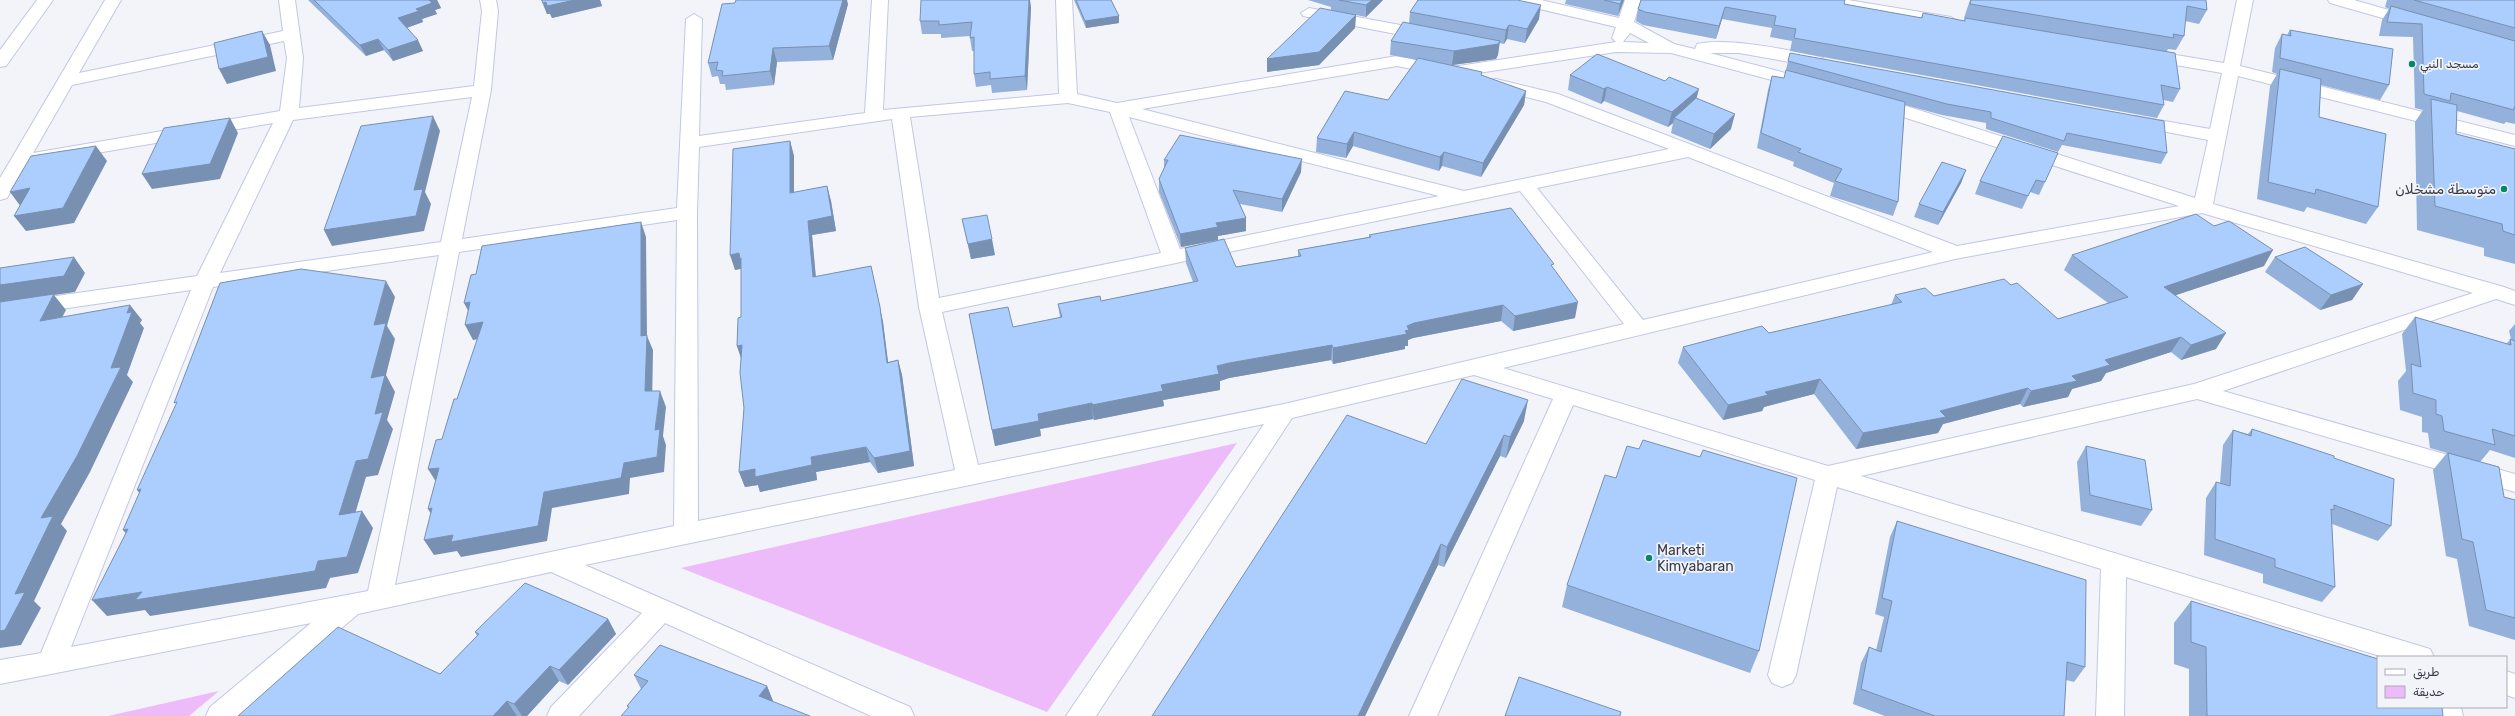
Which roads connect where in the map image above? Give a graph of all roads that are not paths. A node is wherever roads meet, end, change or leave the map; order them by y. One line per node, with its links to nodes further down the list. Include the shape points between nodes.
1 (45, 0): 26 (street)
2 (112, 0): 30 (street)
3 (287, 0): 19 (street)
4 (488, 0): 31 (street, via 490,11)
5 (880, 0): 38 (street)
6 (1064, 0): 34 (street)
7 (1520, 0): 16 (street)
8 (1633, 0): 16 (street)
9 (1819, 0): 14 (street)
10 (1915, 0): 14 (street)
11 (2245, 0): 28 (street)
12 (2336, 0): 18 (street)
13 (1309, 13): 20 (street)
14 (1917, 16): 17 (street)
15 (694, 19): 42 (street)
16 (1625, 24): 21 (street); 22 (street)
17 (1964, 24)
18 (2426, 26)
19 (292, 34): 30 (street); 37 (street, via 296,58 290,108)
20 (1439, 38)
21 (1616, 47): 22 (street); 25 (street)
22 (1672, 48): 27 (street, via 1740,48); 32 (street)
23 (1500, 49): 25 (street)
24 (2128, 52): 28 (street)
25 (1546, 58): 29 (street)
26 (0, 62)
27 (1834, 65)
28 (2230, 69): 40 (street); 41 (street)
29 (1452, 72): 35 (street, via 1397,61); 43 (street, via 1552,98)
30 (66, 81): 44 (street)
31 (482, 90): 37 (street); 50 (street)
32 (1831, 91)
33 (1854, 97): 48 (street, via 1900,109)
34 (1068, 98): 35 (street); 36 (street)
35 (1117, 108): 47 (street); 52 (street)
36 (900, 113): 38 (street); 55 (street)
37 (286, 115): 44 (street); 53 (street)
38 (874, 117): 42 (street)
39 (2116, 117): 40 (street)
40 (2218, 136): 48 (street)
41 (2515, 141)
42 (690, 143): 49 (street)
43 (1688, 151): 45 (street); 51 (street)
44 (19, 161): 46 (street)
45 (1524, 184): 47 (street); 57 (street)
46 (0, 194)
47 (1464, 197): 52 (street)
48 (2203, 207): 51 (street); 54 (street)
49 (687, 213): 50 (street); 65 (street)
50 (451, 247): 53 (street); 68 (street)
51 (1955, 253): 57 (street)
52 (1173, 257): 55 (street)
53 (204, 282): 56 (street); 72 (street)
54 (2506, 295): 59 (street)
55 (930, 307): 62 (street)
56 (0, 311)
57 (1638, 328): 58 (street)
58 (1475, 367): 60 (street); 61 (street)
59 (2197, 392): 63 (street); 64 (street)
60 (1566, 395): 63 (street); 80 (street)
61 (1284, 412): 62 (street); 79 (street)
62 (968, 475): 65 (street)
63 (1828, 475): 67 (street); 74 (street)
64 (2515, 483)
65 (686, 533): 66 (street)
66 (553, 562): 68 (street); 70 (street)
67 (2114, 563): 71 (street); 81 (street)
68 (379, 599): 69 (street)
69 (350, 605): 72 (street); 76 (street)
70 (661, 610): 77 (street); 78 (street)
71 (2417, 656)
72 (51, 662): 73 (street); 75 (street)
73 (0, 672)
74 (1782, 675)
75 (0, 678)
76 (220, 716)
77 (561, 716)
78 (900, 716)
79 (1080, 716)
80 (1423, 716)
81 (2110, 716)

